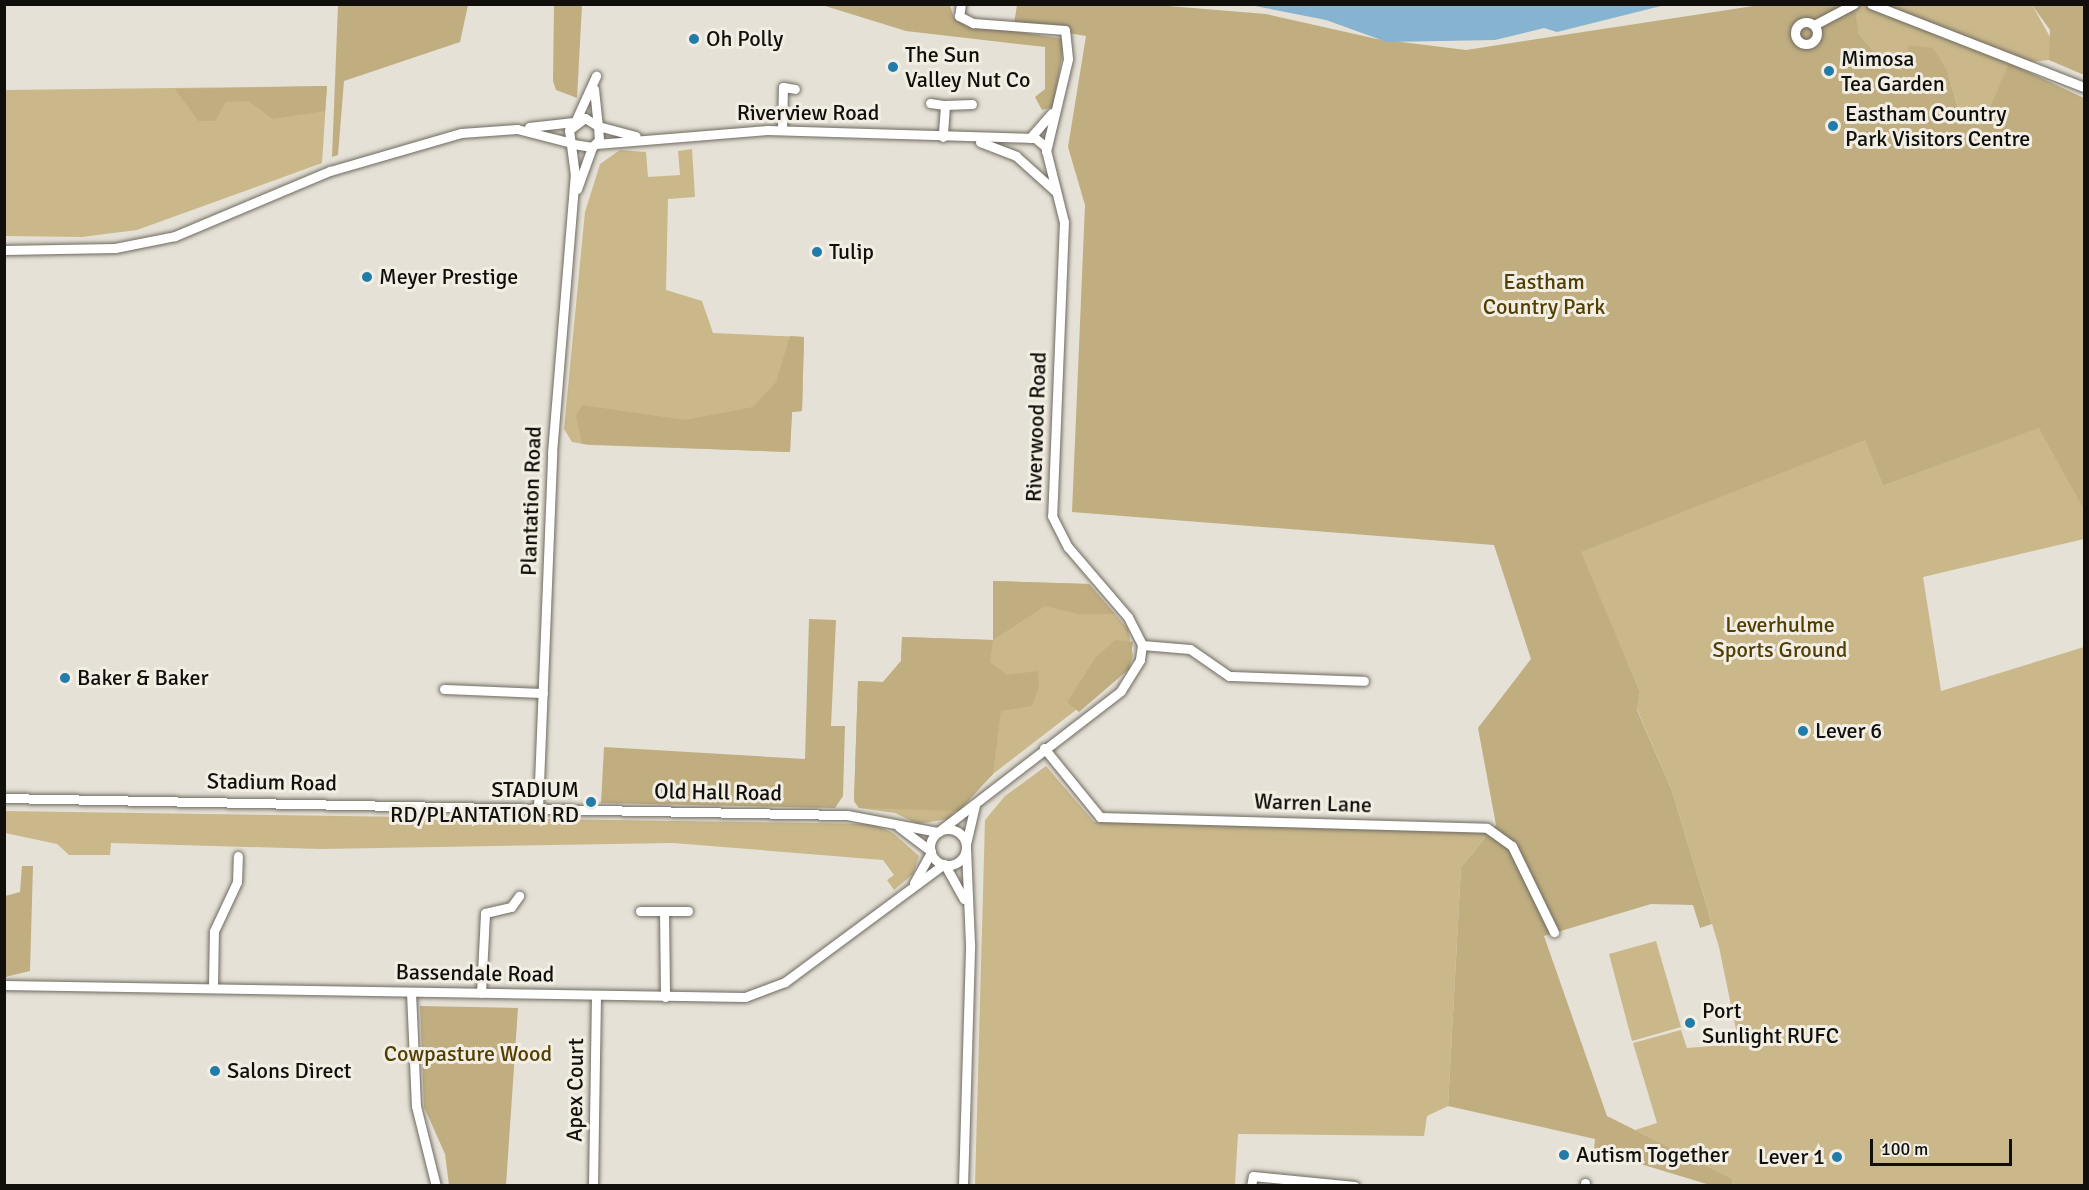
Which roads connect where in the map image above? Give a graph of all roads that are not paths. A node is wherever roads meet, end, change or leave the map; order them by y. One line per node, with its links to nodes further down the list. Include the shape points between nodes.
1 (961, 4): 10 (street, via 959,16 973,23 1065,30 1068,59)
2 (1854, 4): 4 (street)
3 (1871, 4): 5 (street)
4 (1814, 25)
5 (2085, 87)
6 (795, 89): 14 (street, via 783,87)
7 (930, 103): 9 (street)
8 (972, 104): 9 (street)
9 (945, 105): 15 (street)
10 (1057, 106): 16 (street); 21 (street)
11 (574, 122): 12 (street, Riverview Road, via 585,118); 12 (street, Plantation Road, via 595,81); 13 (street); 19 (street, Plantation Road)
12 (598, 126): 17 (street, Riverview Road); 20 (street, Plantation Road)
13 (517, 129): 19 (street, Riverview Road); 25 (street, via 461,132 403,147 330,171 175,236 115,248)
14 (782, 130): 15 (street, Riverview Road); 17 (street, Riverview Road)
15 (943, 137): 18 (street, Riverview Road)
16 (1030, 138): 18 (street, Riverview Road); 21 (street, via 1042,142); 22 (street, via 1019,150)
17 (644, 139): 20 (street, Riverview Road)
18 (972, 140): 22 (street, Riverview Road)
19 (572, 144): 20 (street, Riverview Road); 23 (street, Plantation Road)
20 (594, 146): 23 (street, Plantation Road)
21 (1046, 151): 22 (street, via 1040,163); 24 (street, Riverwood Road)
22 (1025, 162): 24 (street)
23 (574, 197): 29 (street, Plantation Road, via 552,453)
24 (1061, 201): 26 (street, Riverwood Road, via 1052,516 1068,547 1128,616)
25 (4, 250)
26 (1142, 645): 27 (street, via 1190,649 1229,676); 30 (street, via 1136,672 1121,691)
27 (1364, 681)
28 (444, 689): 29 (street)
29 (543, 693): 33 (street, Plantation Road)
30 (1044, 748): 32 (street); 46 (street, Warren Lane, via 1100,817 1487,828 1512,846)
31 (4, 798): 33 (street, Stadium Road)
32 (978, 800): 35 (street); 36 (street)
33 (538, 808): 34 (street, Old Hall Road, via 847,815)
34 (895, 824): 35 (street, Old Hall Road); 37 (street, Old Hall Road)
35 (938, 832): 36 (street, via 957,831); 37 (street)
36 (966, 848): 39 (street, via 956,863); 42 (street)
37 (931, 852): 39 (street); 40 (street, Bassendale Road)
38 (238, 856): 48 (street, via 237,882 214,931)
39 (944, 865): 40 (street, Bassendale Road); 42 (street)
40 (911, 887): 52 (street, Bassendale Road, via 785,982 745,997)
41 (519, 896): 50 (street, via 511,907 485,913)
42 (968, 909): 55 (street)
43 (640, 911): 44 (street)
44 (664, 911): 45 (street); 52 (street)
45 (688, 911)
46 (1554, 932)
47 (4, 985): 48 (street, Bassendale Road)
48 (213, 986): 49 (street, Bassendale Road)
49 (411, 992): 50 (street, Bassendale Road); 53 (street, via 416,1106)
50 (481, 993): 51 (street, Bassendale Road)
51 (596, 995): 52 (street, Bassendale Road); 54 (street, Apex Court)
52 (665, 997)
53 (436, 1185)
54 (593, 1185)
55 (963, 1185)
56 (1251, 1185): 57 (street, via 1252,1176)
57 (1355, 1185)

